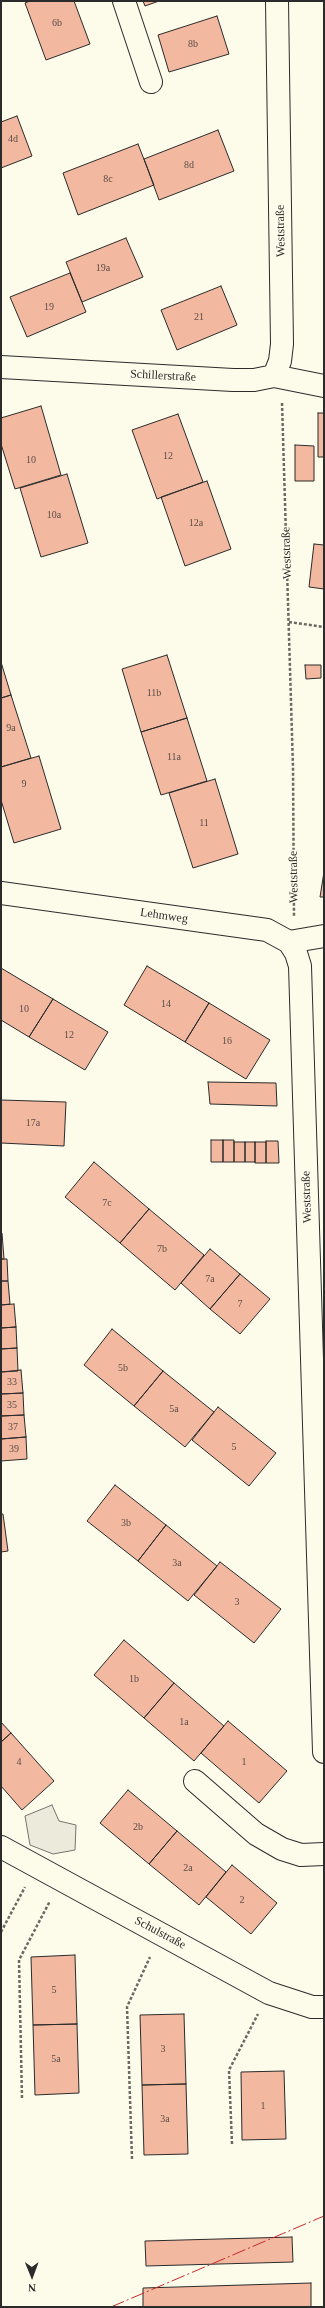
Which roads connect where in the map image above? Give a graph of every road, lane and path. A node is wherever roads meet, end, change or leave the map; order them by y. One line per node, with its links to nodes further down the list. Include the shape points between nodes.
1 (124, 1): 3 (street)
2 (277, 1): 5 (street, Weststraße, via 282,344 280,361)
3 (151, 82)
4 (1, 367): 5 (street, Schillerstraße, via 233,380 254,380)
5 (274, 376): 6 (street, Schillerstraße); 7 (path, Weststraße, via 282,398)
6 (324, 386)
7 (289, 622): 8 (path); 11 (path, Weststraße, via 294,911)
8 (324, 627)
9 (1, 893): 11 (street, Lehmweg, via 267,930)
10 (324, 936): 11 (street)
11 (289, 942): 12 (street, Weststraße, via 300,966)
12 (324, 1752)
13 (195, 1781): 15 (street, via 256,1834 282,1849 301,1855)
14 (1, 1847): 16 (street, Schulstraße)
15 (324, 1854)
16 (36, 1866): 17 (street, Schulstraße); 18 (path)
17 (61, 1880): 19 (street, Schulstraße); 22 (path, via 19,1960)
18 (1, 1932)
19 (162, 1933): 20 (street, Schulstraße); 24 (path, via 127,2006)
20 (269, 1993): 21 (street, Schulstraße, via 312,2007); 23 (path, via 229,2070)
21 (324, 2007)
22 (22, 2098)
23 (232, 2144)
24 (132, 2159)

